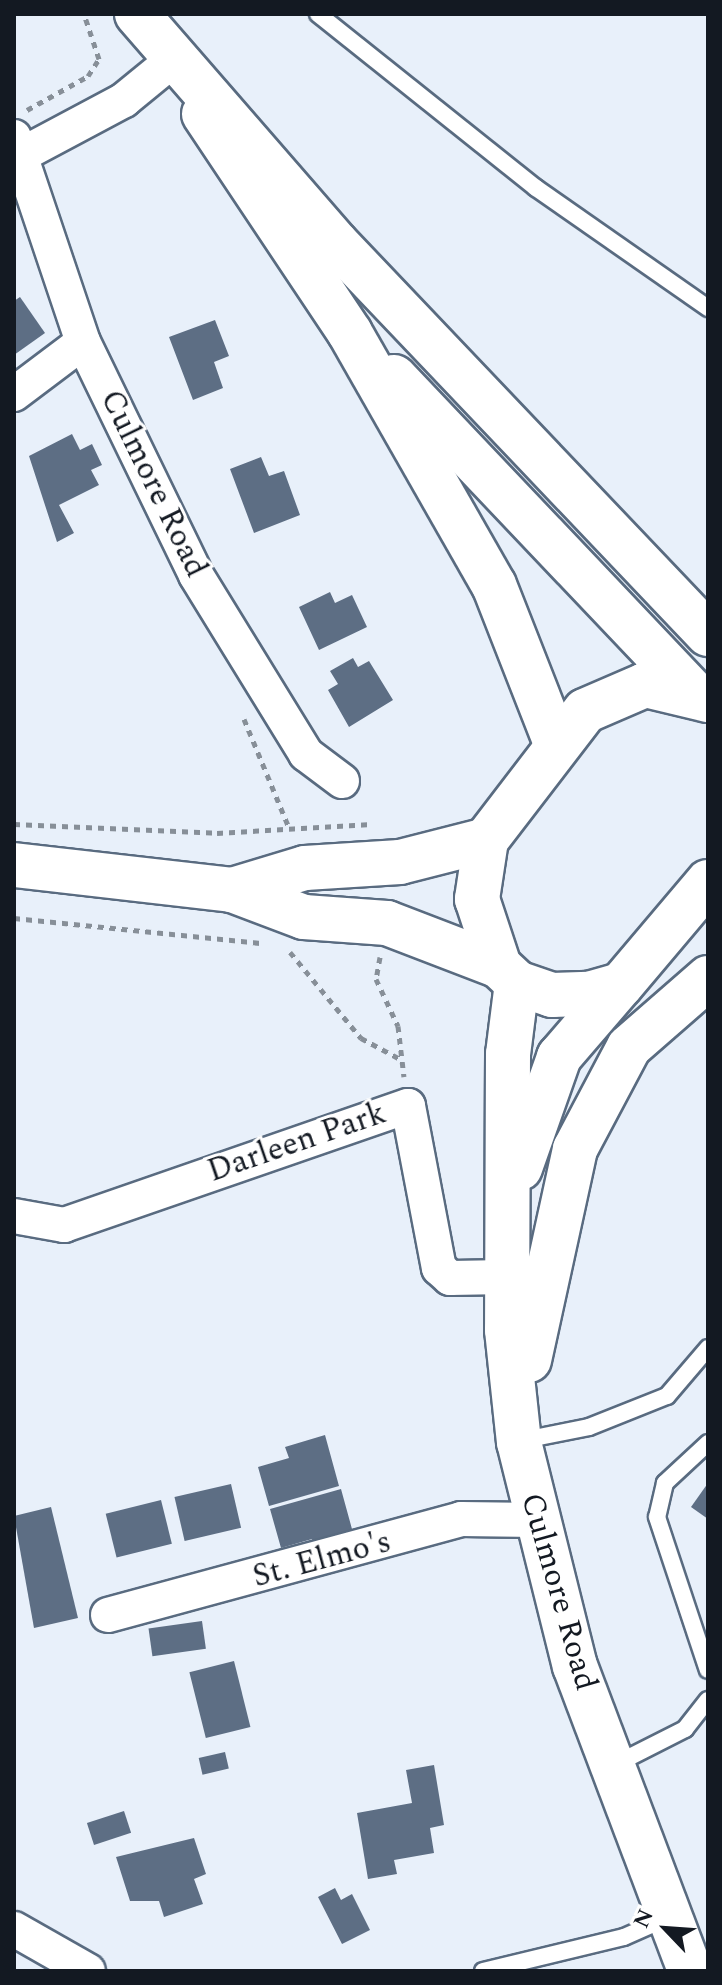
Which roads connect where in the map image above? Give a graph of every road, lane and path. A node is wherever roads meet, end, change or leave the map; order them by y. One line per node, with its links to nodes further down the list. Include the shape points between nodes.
1 (84, 14): 5 (path, via 99,59 88,76)
2 (136, 14): 4 (main road); 11 (main road, via 336,243)
3 (318, 14): 7 (lane, via 536,188)
4 (168, 64): 6 (street, Culmore Road, via 124,100); 8 (main road)
5 (14, 117)
6 (18, 146): 9 (street, Culmore Road)
7 (708, 308)
8 (350, 333): 12 (main road); 13 (main road, via 494,585)
9 (83, 342): 10 (street); 14 (street, Culmore Road, via 196,575 306,754)
10 (14, 394)
11 (708, 634)
12 (700, 695): 13 (main road, via 645,685 618,693 585,711)
13 (555, 741): 17 (main road)
14 (342, 781)
15 (14, 824): 16 (path, via 217,833)
16 (383, 824)
17 (486, 840): 19 (main road, via 400,862 305,868); 25 (main road, via 477,899)
18 (14, 865): 19 (main road)
19 (232, 890): 25 (main road, via 304,917 387,923)
20 (705, 891): 27 (main road, Culmore Road)
21 (14, 918): 22 (path)
22 (267, 943)
23 (296, 946): 28 (path, via 283,945 361,1038)
24 (365, 957): 28 (path, via 379,962 376,979 398,1026)
25 (508, 974): 27 (main road, via 552,995); 30 (main road, Culmore Road)
26 (708, 978): 34 (main road, via 629,1047 575,1149 536,1312)
27 (621, 985): 30 (main road, Culmore Road, via 559,1057)
28 (403, 1060): 29 (path)
29 (408, 1106): 31 (street, Darleen Park, via 64,1225); 32 (street, Darleen Park, via 439,1268 450,1278)
30 (510, 1196): 32 (main road, Culmore Road)
31 (14, 1216)
32 (508, 1277): 34 (main road, Culmore Road)
33 (708, 1348): 34 (lane, via 667,1396 589,1427)
34 (519, 1442): 36 (main road, Culmore Road)
35 (708, 1443): 38 (lane, via 665,1483 657,1517)
36 (537, 1520): 37 (street, St. Elmo's, via 461,1519); 40 (main road, Culmore Road, via 575,1666)
37 (108, 1615)
38 (708, 1670)
39 (708, 1700): 40 (lane, via 685,1729)
40 (613, 1766): 41 (main road, Culmore Road)
41 (667, 1918): 44 (lane, via 624,1937); 45 (main road, Culmore Road)
42 (14, 1929): 43 (street)
43 (88, 1971)
44 (483, 1971)
45 (690, 1971)

